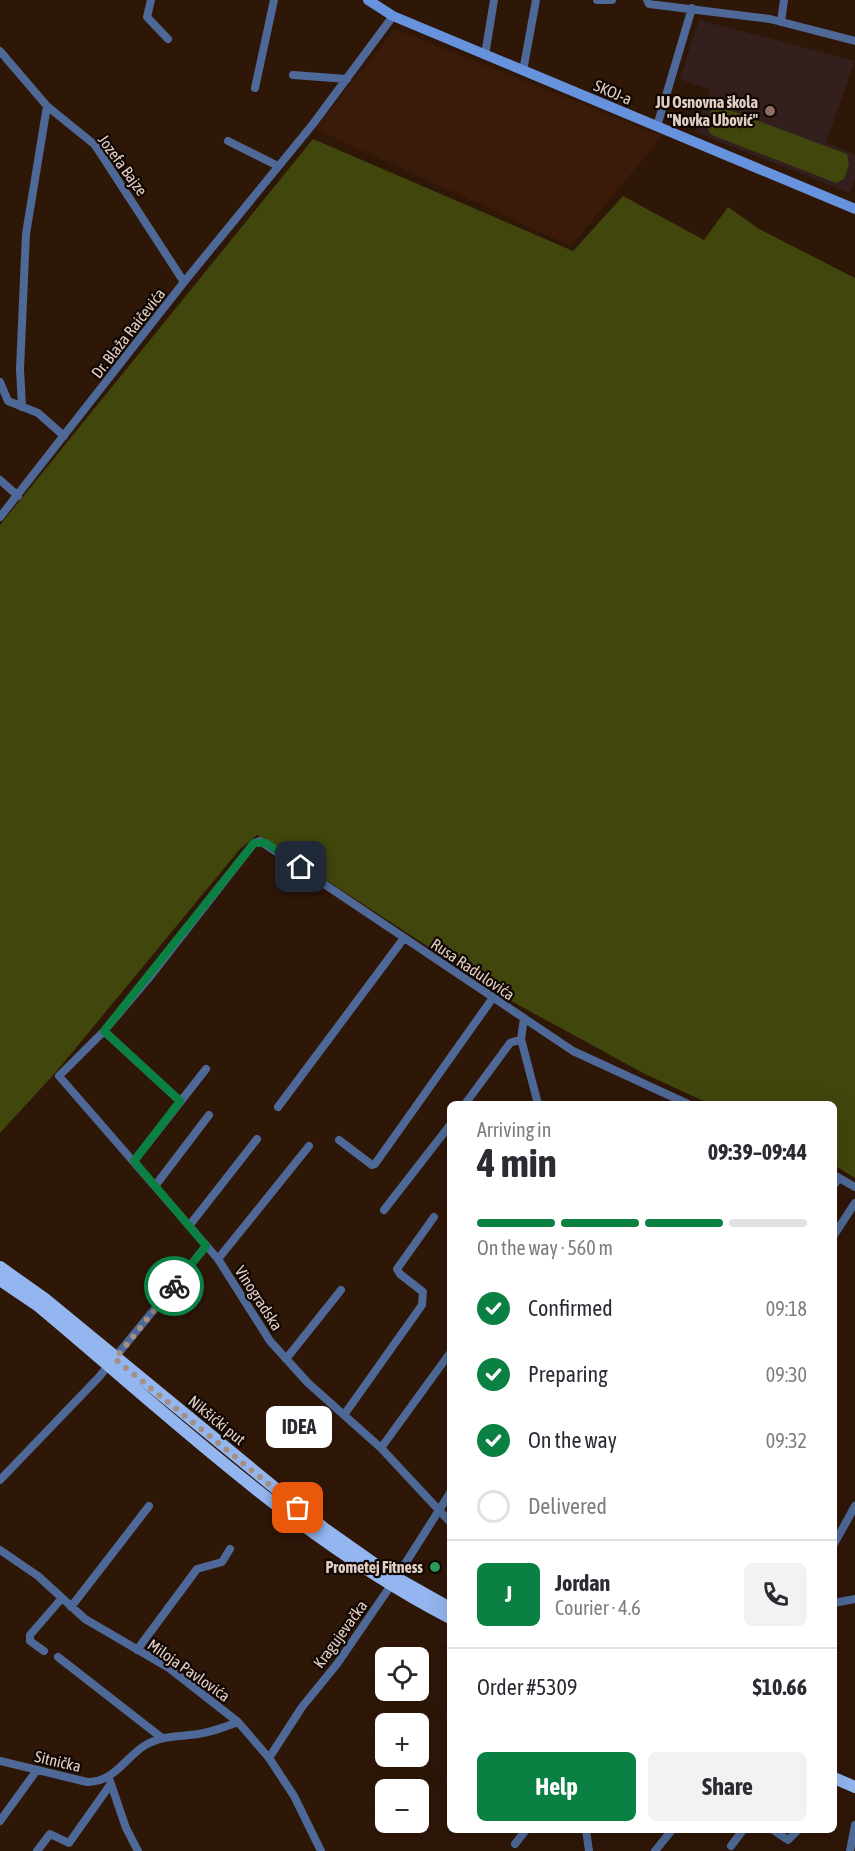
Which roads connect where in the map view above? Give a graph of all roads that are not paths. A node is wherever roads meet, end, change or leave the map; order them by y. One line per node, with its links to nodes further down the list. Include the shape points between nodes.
1 (151, 0): 13 (street, via 147,17)
2 (273, 0): 20 (street)
3 (368, 0): 11 (main road, SKOJ-a)
4 (494, 0): 16 (street)
5 (536, 0): 17 (street)
6 (597, 0): 7 (street)
7 (612, 0)
8 (784, 0): 12 (street)
9 (648, 2): 10 (street)
10 (692, 8): 12 (street); 22 (street)
11 (393, 16): 16 (main road, SKOJ-a); 19 (street, Dr. Blaža Raičevića)
12 (781, 22): 14 (street)
13 (168, 39)
14 (855, 41)
15 (0, 51): 21 (street, Jozefa Bajze)
16 (485, 55): 17 (main road, SKOJ-a)
17 (523, 71): 22 (main road, SKOJ-a)
18 (293, 75): 19 (street)
19 (348, 79): 24 (street, Dr. Blaža Raičevića)
20 (255, 88)
21 (47, 106): 26 (street, Jozefa Bajze, via 94,145); 28 (street, via 26,234)
22 (657, 126): 25 (main road, SKOJ-a)
23 (228, 141): 24 (street)
24 (278, 166): 26 (street, Dr. Blaža Raičevića)
25 (853, 205)
26 (184, 282): 29 (street, Dr. Blaža Raičevića)
27 (0, 382): 28 (street, via 8,401)
28 (22, 407): 29 (street, via 44,417)
29 (64, 436): 31 (street, Dr. Blaža Raičevića)
30 (0, 480): 31 (street)
31 (18, 496): 32 (street, Dr. Blaža Raičevića)
32 (0, 517)
33 (404, 938): 34 (street, Rusa Radulovića); 36 (street, Rusa Radulovića, via 266,843 254,843); 43 (street)
34 (492, 999): 35 (street, Rusa Radulovića); 47 (street, via 375,1164)
35 (524, 1018): 37 (street); 42 (street, Rusa Radulovića, via 586,1059)
36 (104, 1031): 39 (street); 49 (street, Vinogradska, via 60,1076)
37 (521, 1039): 40 (street, via 503,1051); 41 (street)
38 (206, 1069): 39 (street)
39 (180, 1101): 49 (street)
40 (467, 1101)
41 (537, 1101)
42 (675, 1101)
43 (278, 1107)
44 (209, 1115): 51 (street)
45 (447, 1129): 54 (street)
46 (257, 1139): 56 (street)
47 (339, 1140)
48 (309, 1146): 59 (street)
49 (134, 1161): 51 (street, Vinogradska)
50 (837, 1176): 52 (street)
51 (155, 1186): 56 (street, Vinogradska)
52 (855, 1187)
53 (855, 1203): 57 (street)
54 (384, 1210)
55 (434, 1217): 66 (street, via 398,1269 400,1275 423,1292 422,1305)
56 (189, 1226): 58 (street, Vinogradska)
57 (837, 1230)
58 (206, 1246): 59 (street, Vinogradska); 65 (street)
59 (218, 1259): 64 (street, Vinogradska, via 255,1320)
60 (0, 1267): 65 (main road, Nikšićki put, via 40,1296)
61 (0, 1280): 65 (main road)
62 (340, 1290): 64 (street)
63 (447, 1357): 67 (street)
64 (286, 1359): 66 (street, Vinogradska)
65 (112, 1362): 68 (street); 77 (main road, Nikšićki put)
66 (344, 1415): 67 (street, Vinogradska)
67 (381, 1448): 72 (street, Vinogradska)
68 (0, 1480)
69 (447, 1498): 72 (street, Kragujevačka)
70 (149, 1506): 81 (street)
71 (855, 1506): 74 (street)
72 (439, 1511): 73 (street, Vinogradska); 77 (street, Kragujevačka)
73 (447, 1519)
74 (837, 1539)
75 (230, 1549): 84 (street, via 222,1562 197,1569)
76 (0, 1550): 78 (street, Miloja Pavlovića)
77 (394, 1582): 82 (main road, Nikšićki put); 83 (main road); 89 (street, Kragujevačka)
78 (62, 1598): 81 (street, Miloja Pavlovića); 85 (street, via 30,1635 30,1641)
79 (855, 1599): 80 (street)
80 (837, 1602)
81 (71, 1607): 84 (street, Miloja Pavlovića)
82 (447, 1607)
83 (447, 1616)
84 (137, 1650): 87 (street, Miloja Pavlovića, via 185,1679)
85 (44, 1652)
86 (58, 1658): 88 (street)
87 (238, 1722): 88 (street, via 205,1733); 89 (street, Miloja Pavlovića)
88 (162, 1738): 93 (street, via 144,1746)
89 (269, 1758): 107 (street, Miloja Pavlovića, via 306,1817)
90 (0, 1761): 91 (street, Sitnička)
91 (37, 1770): 93 (street, Sitnička, via 87,1782); 95 (street)
92 (837, 1779): 94 (main road)
93 (110, 1781): 105 (street, via 69,1843 50,1834); 106 (street)
94 (855, 1787)
95 (0, 1821)
96 (855, 1825): 110 (street)
97 (524, 1833): 103 (street)
98 (586, 1833): 108 (street)
99 (670, 1833): 109 (street)
100 (741, 1833): 104 (street)
101 (778, 1833): 102 (street, via 788,1840)
102 (796, 1833)
103 (515, 1844)
104 (731, 1846)
105 (37, 1851)
106 (138, 1851)
107 (321, 1851)
108 (589, 1851)
109 (655, 1851)
110 (850, 1851)

